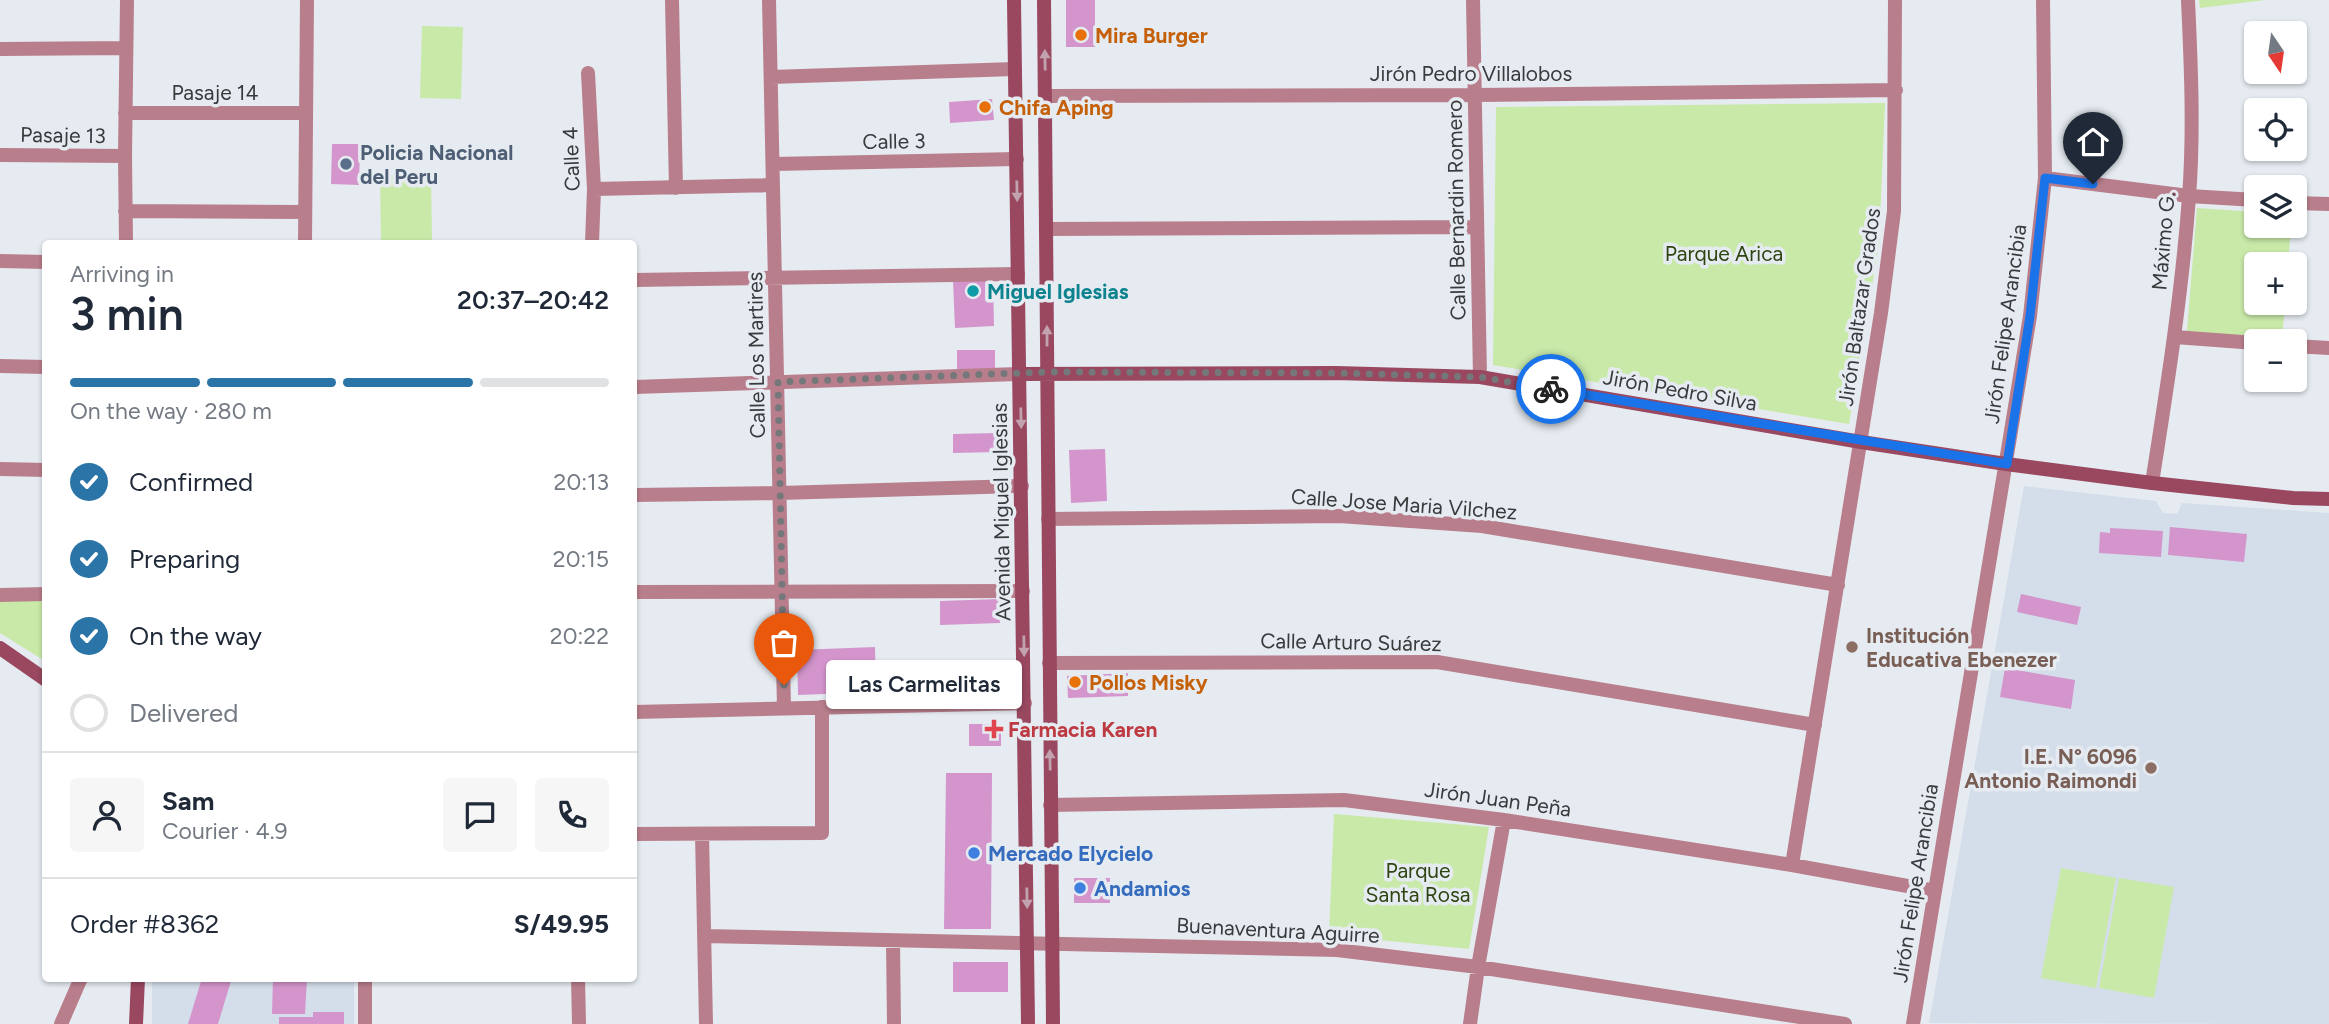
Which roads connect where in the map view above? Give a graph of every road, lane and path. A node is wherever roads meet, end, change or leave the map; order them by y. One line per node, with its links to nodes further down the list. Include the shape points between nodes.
1 (127, 0): 11 (street)
2 (307, 0): 20 (street)
3 (672, 0): 27 (street)
4 (769, 0): 15 (street, Calle Los Martires)
5 (1014, 0): 13 (main road, Avenida Miguel Iglesias)
6 (1044, 0): 18 (main road, one-way to 6)
7 (1474, 0): 17 (street, Calle Bernardin Romero)
8 (1895, 0): 16 (street, Jirón Baltazar Grados)
9 (2043, 0): 25 (street, Jirón Felipe Arancibia)
10 (2188, 0): 29 (street, Máximo G.)
11 (126, 48): 12 (street); 19 (street)
12 (0, 49)
13 (1015, 69): 15 (street); 23 (main road, Avenida Miguel Iglesias)
14 (588, 73): 28 (street, Calle 4)
15 (771, 77): 24 (street, Calle Los Martires)
16 (1896, 90): 17 (street, Jirón Pedro Villalobos); 56 (street, Jirón Baltazar Grados, via 1894,211)
17 (1475, 95): 18 (street, Jirón Pedro Villalobos); 35 (street, Calle Bernardin Romero)
18 (1045, 96): 36 (main road)
19 (125, 113): 20 (street, Pasaje 14); 22 (street)
20 (305, 113): 34 (street)
21 (0, 155): 22 (street, Pasaje 13)
22 (125, 156): 33 (street)
23 (1017, 159): 24 (street, Calle 3); 42 (main road, Avenida Miguel Iglesias, one-way to 42)
24 (773, 164): 26 (street, Calle Los Martires)
25 (2045, 178): 29 (street); 57 (street, Jirón Felipe Arancibia)
26 (773, 185): 27 (street); 43 (street, Calle Los Martires)
27 (676, 188): 28 (street)
28 (594, 189): 39 (street, Calle 4)
29 (2189, 196): 30 (street); 45 (street, Máximo G.)
30 (2244, 199)
31 (2307, 203): 32 (street)
32 (2329, 204)
33 (125, 211): 34 (street); 37 (street)
34 (305, 212): 38 (street)
35 (1477, 227): 36 (street); 53 (street, Calle Bernardin Romero)
36 (1046, 229): 51 (main road, one-way to 36)
37 (126, 240)
38 (305, 240)
39 (592, 240)
40 (0, 261): 41 (street)
41 (42, 262)
42 (1018, 274): 43 (street); 52 (main road, Avenida Miguel Iglesias)
43 (775, 278): 44 (street); 54 (street, Calle Los Martires)
44 (637, 280)
45 (2175, 337): 46 (street); 60 (street, Máximo G.)
46 (2244, 342)
47 (2307, 347): 48 (street)
48 (2329, 348)
49 (0, 366): 50 (street)
50 (42, 367)
51 (1047, 372): 52 (main road, Jirón Pedro Silva); 53 (main road, Jirón Pedro Silva); 65 (main road)
52 (1020, 374): 54 (street); 61 (main road, Avenida Miguel Iglesias, one-way to 61)
53 (1480, 377): 56 (main road, Jirón Pedro Silva)
54 (778, 382): 55 (street); 62 (street, Calle Los Martires)
55 (637, 387)
56 (1861, 442): 57 (main road, Jirón Pedro Silva); 66 (street, Jirón Baltazar Grados)
57 (2007, 464): 60 (main road, Jirón Pedro Silva); 85 (street, Jirón Felipe Arancibia)
58 (0, 469): 59 (street)
59 (42, 470)
60 (2152, 483): 64 (main road, Jirón Pedro Silva)
61 (1022, 486): 62 (street); 67 (main road, Avenida Miguel Iglesias)
62 (780, 494): 63 (street); 69 (street, Calle Los Martires)
63 (637, 495)
64 (2329, 499)
65 (1048, 519): 66 (street, Calle Jose Maria Vilchez, via 1339,516 1482,526); 73 (main road)
66 (1838, 585): 79 (street, Jirón Baltazar Grados)
67 (1023, 591): 69 (street); 75 (main road, Avenida Miguel Iglesias, one-way to 75)
68 (637, 592): 69 (street)
69 (782, 592): 77 (street, Calle Los Martires)
70 (42, 594): 71 (street)
71 (0, 595)
72 (0, 648): 74 (main road)
73 (1049, 663): 79 (street, Calle Arturo Suárez, via 1437,662); 80 (main road, one-way to 73)
74 (42, 677)
75 (1025, 703): 76 (street); 88 (main road, Avenida Miguel Iglesias, one-way to 88)
76 (822, 707): 77 (street); 83 (street, via 822,833)
77 (784, 708): 78 (street)
78 (637, 712)
79 (1815, 725): 84 (street, Jirón Baltazar Grados)
80 (1050, 805): 81 (street, Jirón Juan Peña, via 1344,800); 89 (main road)
81 (1504, 820): 84 (street, Jirón Juan Peña); 90 (street)
82 (637, 834): 83 (street)
83 (702, 834): 86 (street)
84 (1793, 865): 85 (street, Jirón Juan Peña)
85 (1935, 891): 105 (street, Jirón Felipe Arancibia)
86 (704, 936): 87 (street, Buenaventura Aguirre); 99 (street)
87 (892, 941): 88 (street, Buenaventura Aguirre); 100 (street)
88 (1027, 942): 89 (street, Buenaventura Aguirre); 101 (main road, Avenida Miguel Iglesias)
89 (1053, 943): 90 (street, Buenaventura Aguirre, via 1331,950); 102 (main road)
90 (1478, 967): 103 (street); 104 (street, Buenaventura Aguirre)
91 (79, 982): 95 (street)
92 (138, 982): 96 (main road)
93 (365, 982): 97 (street)
94 (578, 982): 98 (street)
95 (61, 1024)
96 (136, 1024)
97 (365, 1024)
98 (579, 1024)
99 (706, 1024)
100 (894, 1024)
101 (1028, 1024)
102 (1053, 1024)
103 (1470, 1024)
104 (1845, 1024)
105 (1913, 1024)

